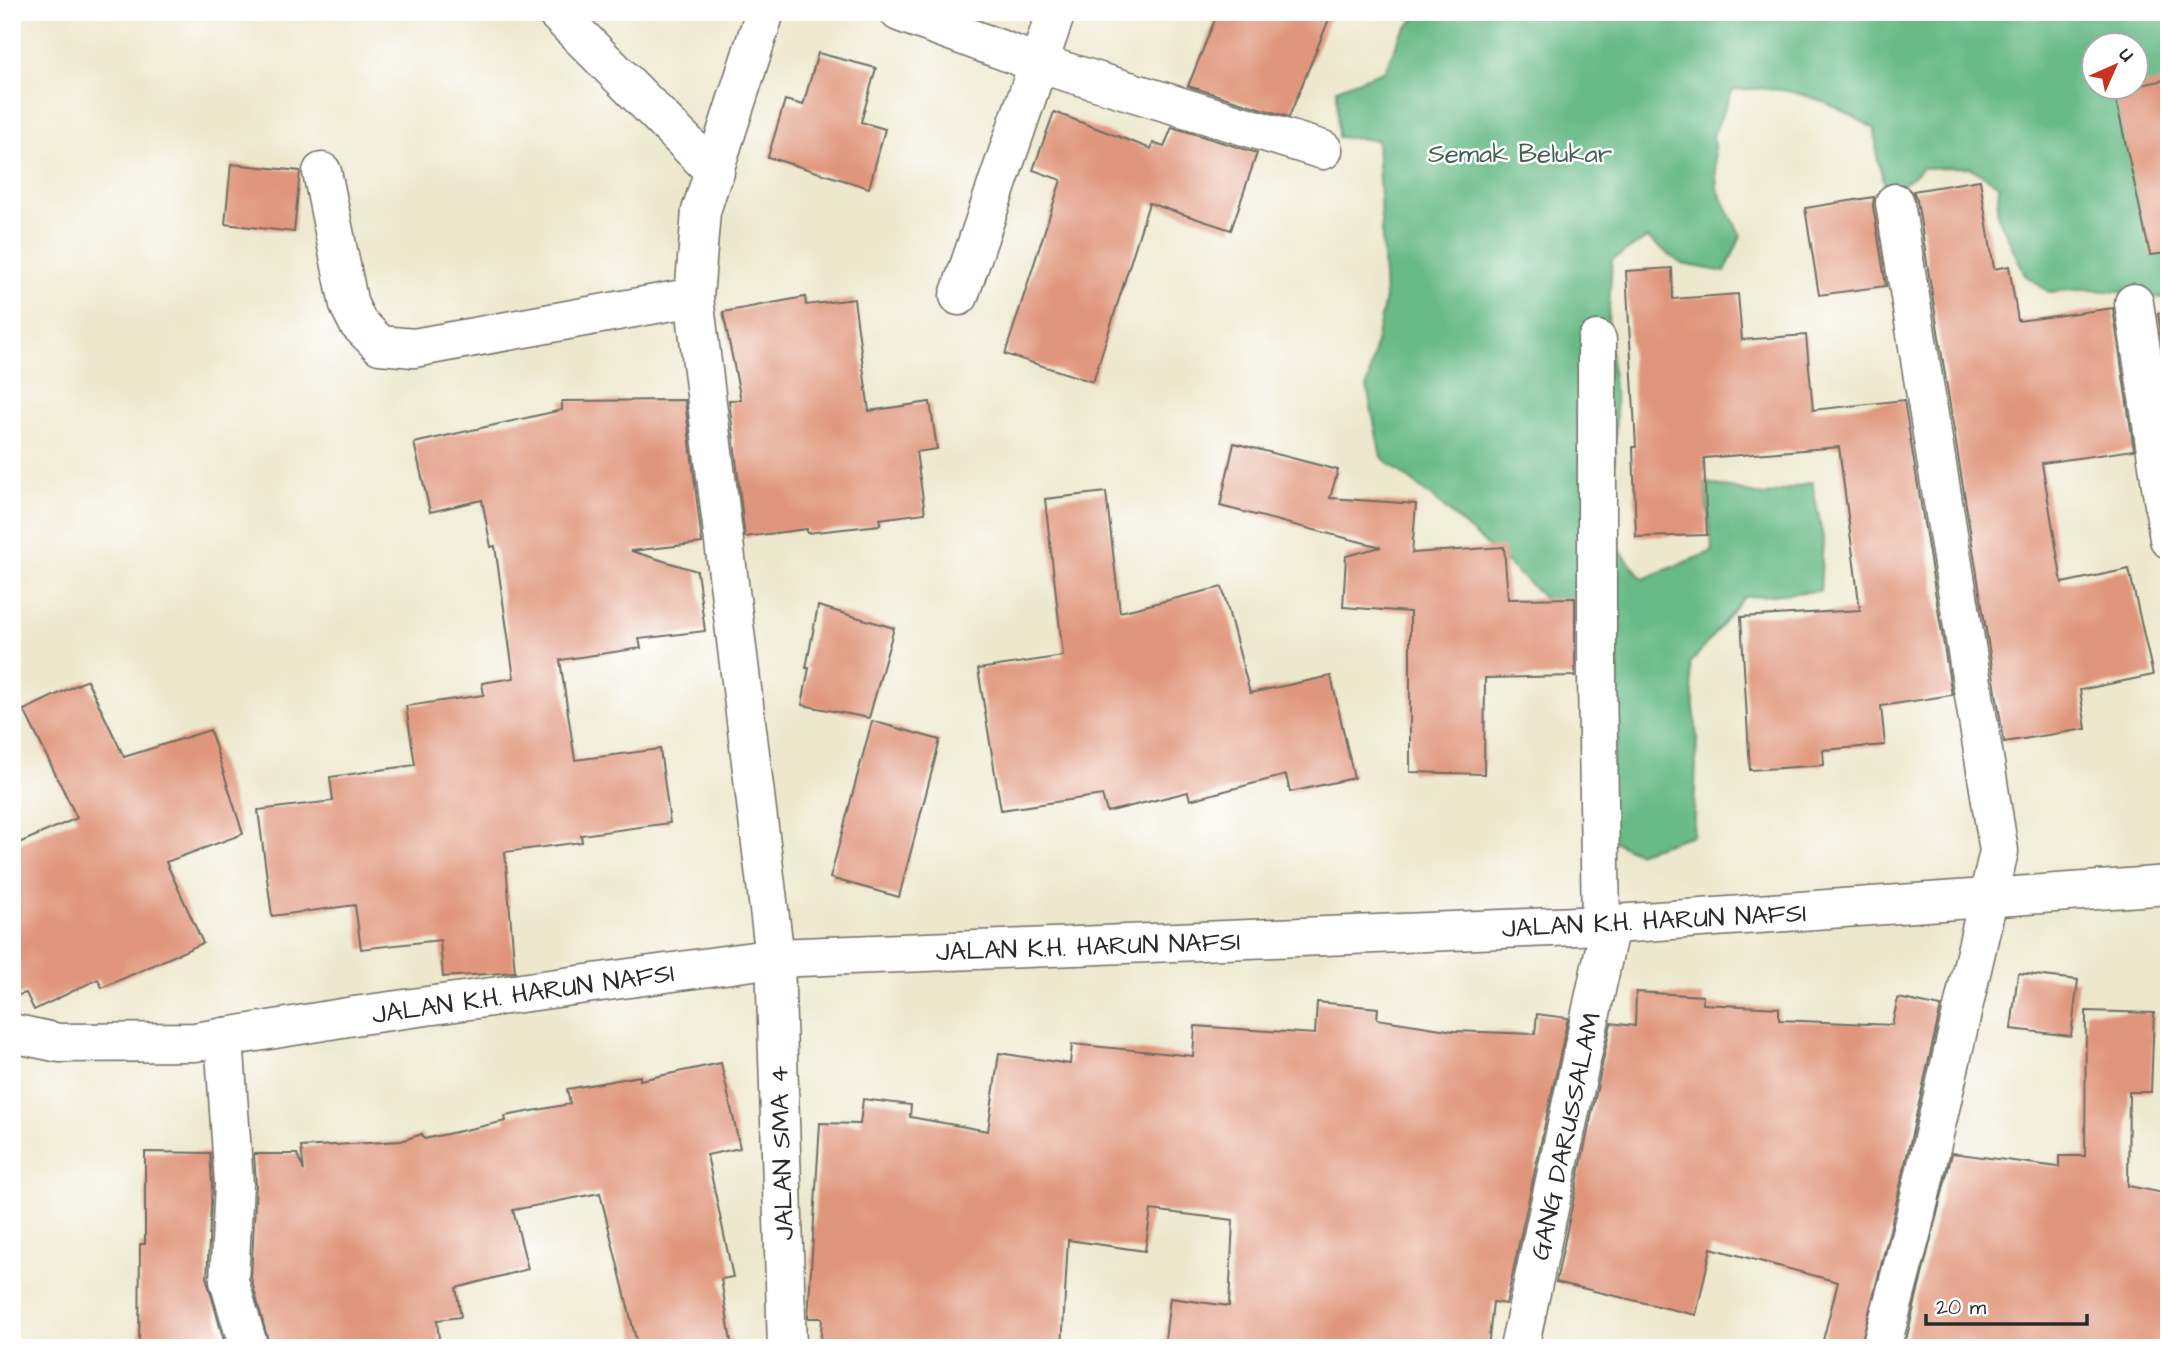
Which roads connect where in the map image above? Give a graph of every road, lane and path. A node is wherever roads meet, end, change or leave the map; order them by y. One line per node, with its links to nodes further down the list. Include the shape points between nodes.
1 (556, 12): 8 (street)
2 (765, 12): 8 (street, JALAN SMA 4)
3 (899, 12): 5 (street)
4 (1056, 12): 5 (street)
5 (1037, 63): 6 (street); 10 (street)
6 (1323, 150)
7 (322, 172): 11 (street, via 349,305 358,323 380,345 414,348)
8 (715, 172): 11 (street, JALAN SMA 4, via 701,211)
9 (1895, 202): 16 (street, via 1999,851)
10 (959, 296)
11 (694, 297): 18 (street, JALAN SMA 4)
12 (2134, 303): 14 (street)
13 (1597, 340): 17 (street, GANG DARUSSALAM, via 1597,677)
14 (2169, 539)
15 (2169, 885): 16 (street, JALAN K.H. HARUN NAFSI)
16 (1989, 898): 17 (street, JALAN K.H. HARUN NAFSI); 24 (street)
17 (1606, 925): 18 (street, JALAN K.H. HARUN NAFSI); 23 (street, GANG DARUSSALAM)
18 (775, 958): 20 (street, JALAN K.H. HARUN NAFSI); 22 (street, JALAN SMA 4)
19 (12, 1033): 20 (street, JALAN K.H. HARUN NAFSI, via 59,1043)
20 (209, 1040): 21 (street, via 234,1184 229,1281)
21 (249, 1348)
22 (787, 1348)
23 (1519, 1348)
24 (1881, 1348)

